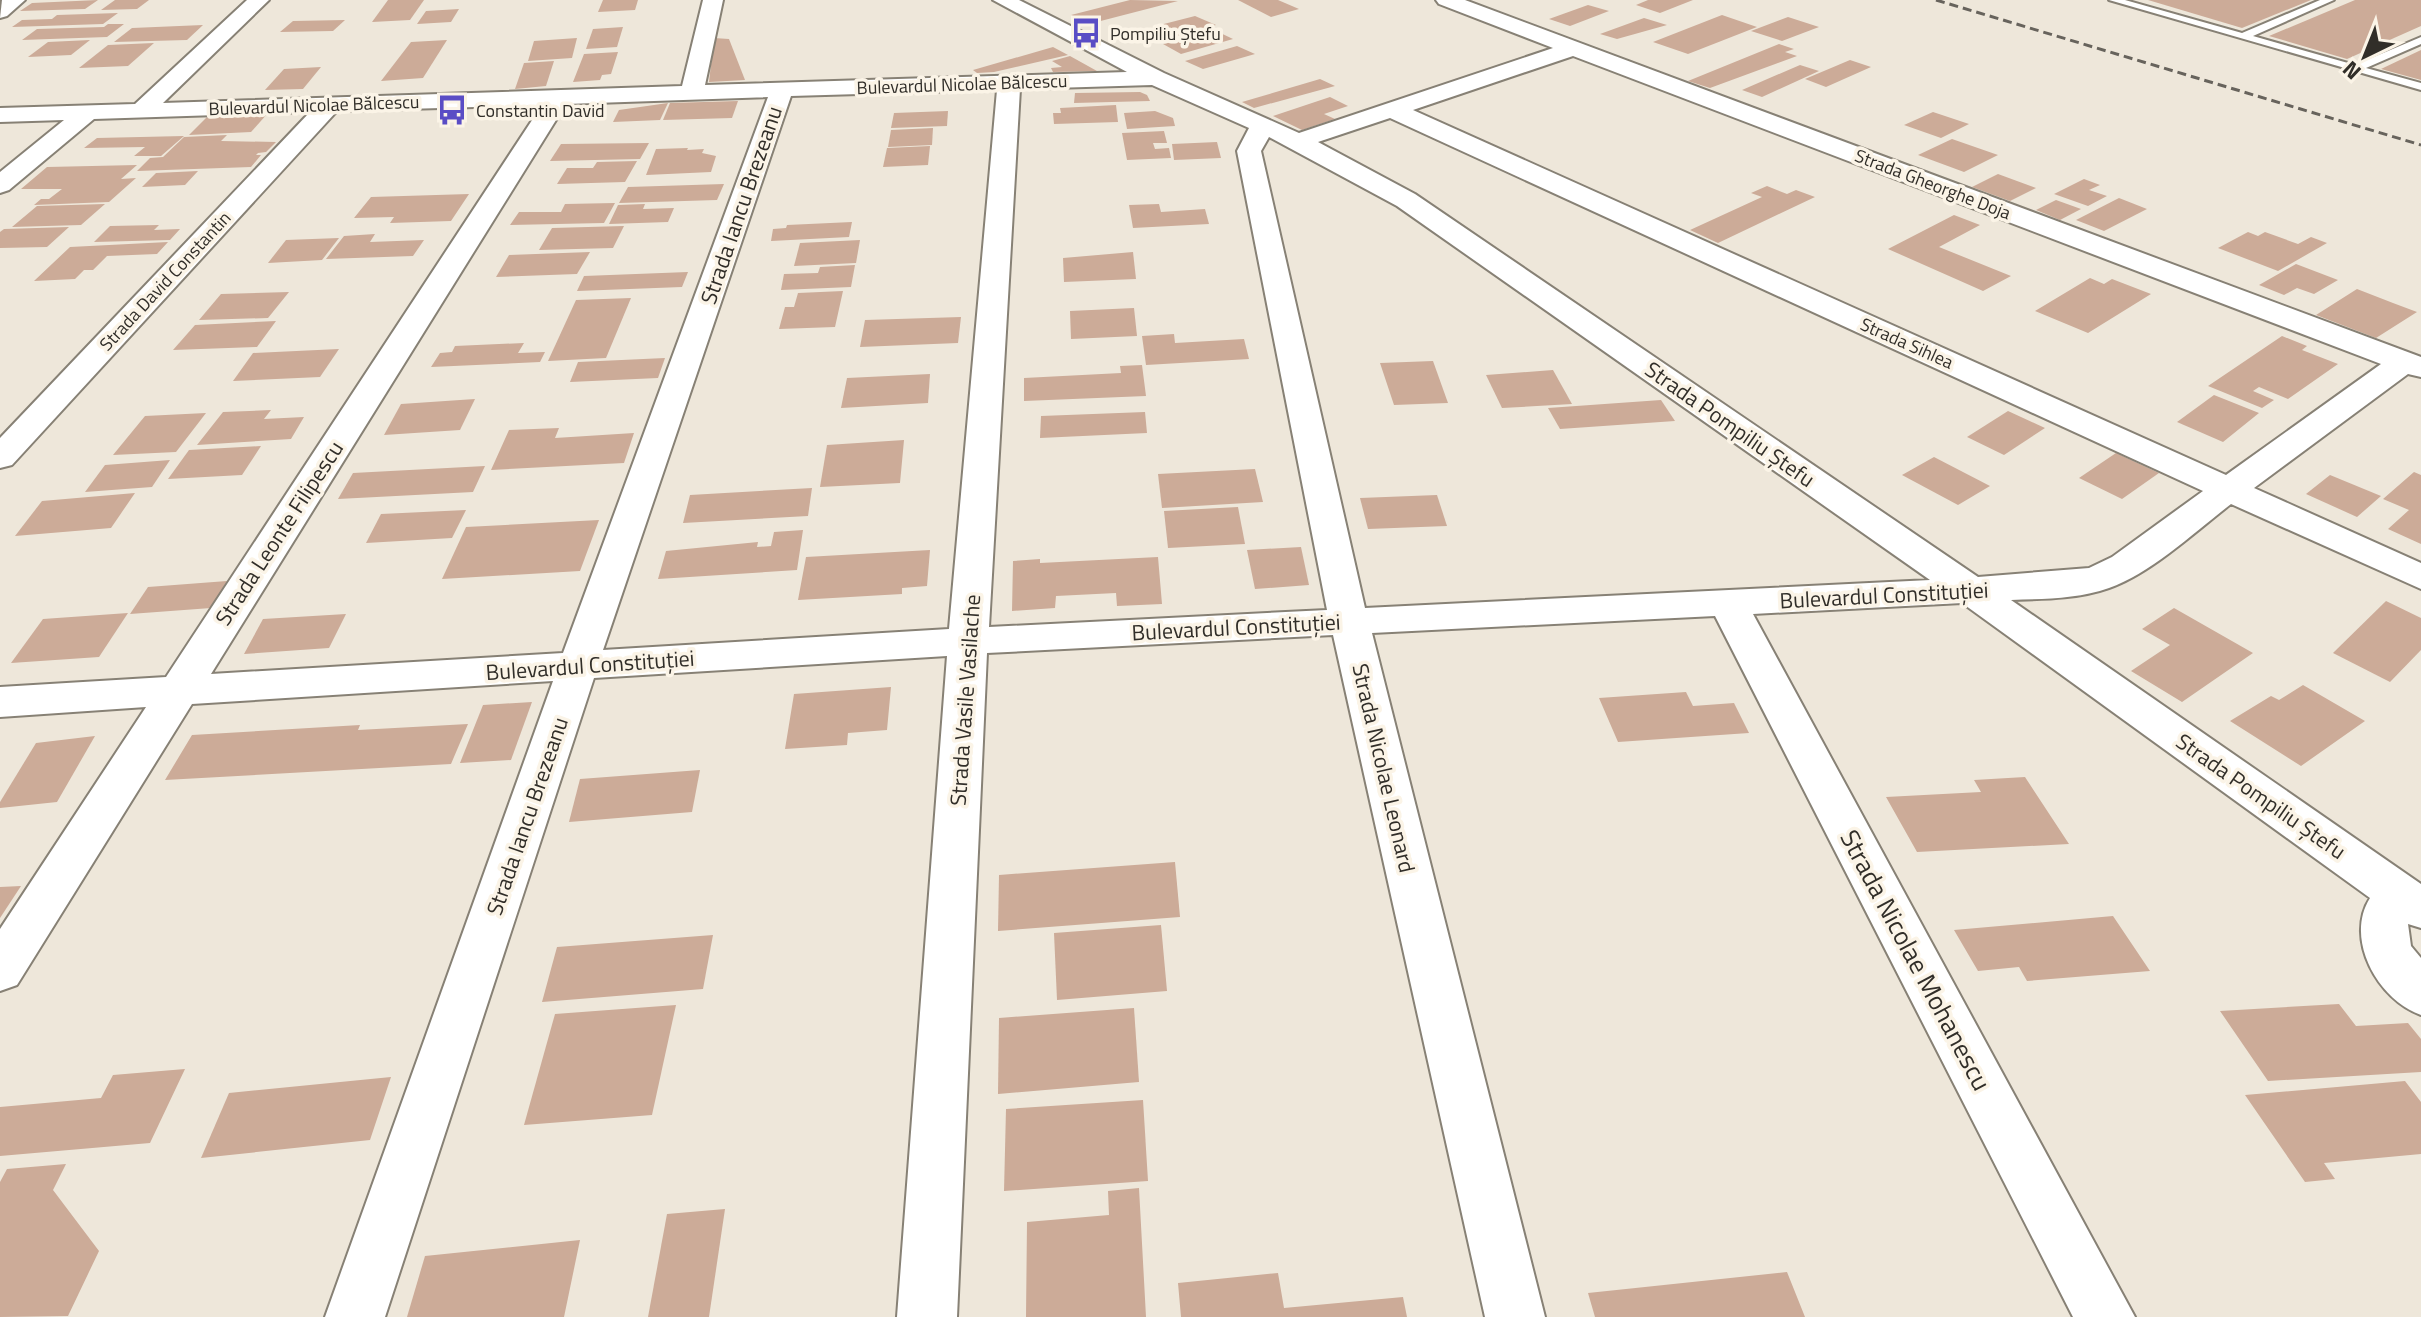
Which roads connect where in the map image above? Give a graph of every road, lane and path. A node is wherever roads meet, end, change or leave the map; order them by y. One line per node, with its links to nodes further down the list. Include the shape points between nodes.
1 (15, 0): 8 (street)
2 (259, 0): 20 (street)
3 (713, 0): 17 (street)
4 (1003, 0): 13 (street, Strada Pompiliu Ștefu)
5 (1446, 0): 11 (street, Strada Gheorghe Doja)
6 (2116, 0): 9 (lane)
7 (2329, 0): 9 (lane)
8 (0, 12)
9 (2241, 37): 12 (lane)
10 (2421, 40): 12 (lane)
11 (1574, 48): 21 (street); 27 (street, Strada Gheorghe Doja)
12 (2354, 69): 15 (lane)
13 (1156, 78): 14 (street, Bulevardul Nicolae Bălcescu); 24 (street, Strada Pompiliu Ștefu)
14 (1009, 83): 16 (street, Bulevardul Nicolae Bălcescu); 34 (street, Strada Vasile Vasilache)
15 (2421, 87)
16 (782, 90): 17 (street, Bulevardul Nicolae Bălcescu); 35 (street, Strada Iancu Brezeanu)
17 (692, 93): 18 (street, Bulevardul Nicolae Bălcescu)
18 (559, 97): 19 (street, Bulevardul Nicolae Bălcescu); 36 (street, Strada Leonte Filipescu)
19 (331, 104): 20 (street, Bulevardul Nicolae Bălcescu); 28 (street, Strada David Constantin)
20 (142, 110): 22 (street, Bulevardul Nicolae Bălcescu)
21 (1393, 110): 25 (street); 29 (street, Strada Sihlea)
22 (89, 111): 23 (street, Bulevardul Nicolae Bălcescu); 26 (street)
23 (0, 115)
24 (1263, 124): 25 (street, Strada Pompiliu Ștefu); 33 (street, Strada Nicolae Leonard, via 1249,151)
25 (1298, 141): 31 (street, Strada Pompiliu Ștefu, via 1406,200)
26 (0, 185)
27 (2413, 365): 29 (street, Bulevardul Constituției)
28 (0, 458)
29 (2231, 490): 30 (street, Strada Sihlea); 31 (street, Bulevardul Constituției, via 2098,579)
30 (2421, 577)
31 (1970, 590): 32 (street, Bulevardul Constituției); 38 (street, Strada Pompiliu Ștefu)
32 (1728, 603): 33 (street, Bulevardul Constituției); 44 (street, Strada Nicolae Mohanescu)
33 (1349, 621): 34 (street, Bulevardul Constituției); 43 (street, Strada Nicolae Leonard)
34 (968, 641): 35 (street, Bulevardul Constituției); 42 (street, Strada Vasile Vasilache)
35 (578, 666): 36 (street, Bulevardul Constituției); 41 (street, Strada Iancu Brezeanu)
36 (178, 690): 37 (street, Bulevardul Constituției); 39 (street, Strada Leonte Filipescu)
37 (0, 702)
38 (2409, 901): 40 (street, via 2383,917 2387,953)
39 (0, 970)
40 (2421, 994)
41 (355, 1317)
42 (927, 1317)
43 (1515, 1317)
44 (2105, 1317)

